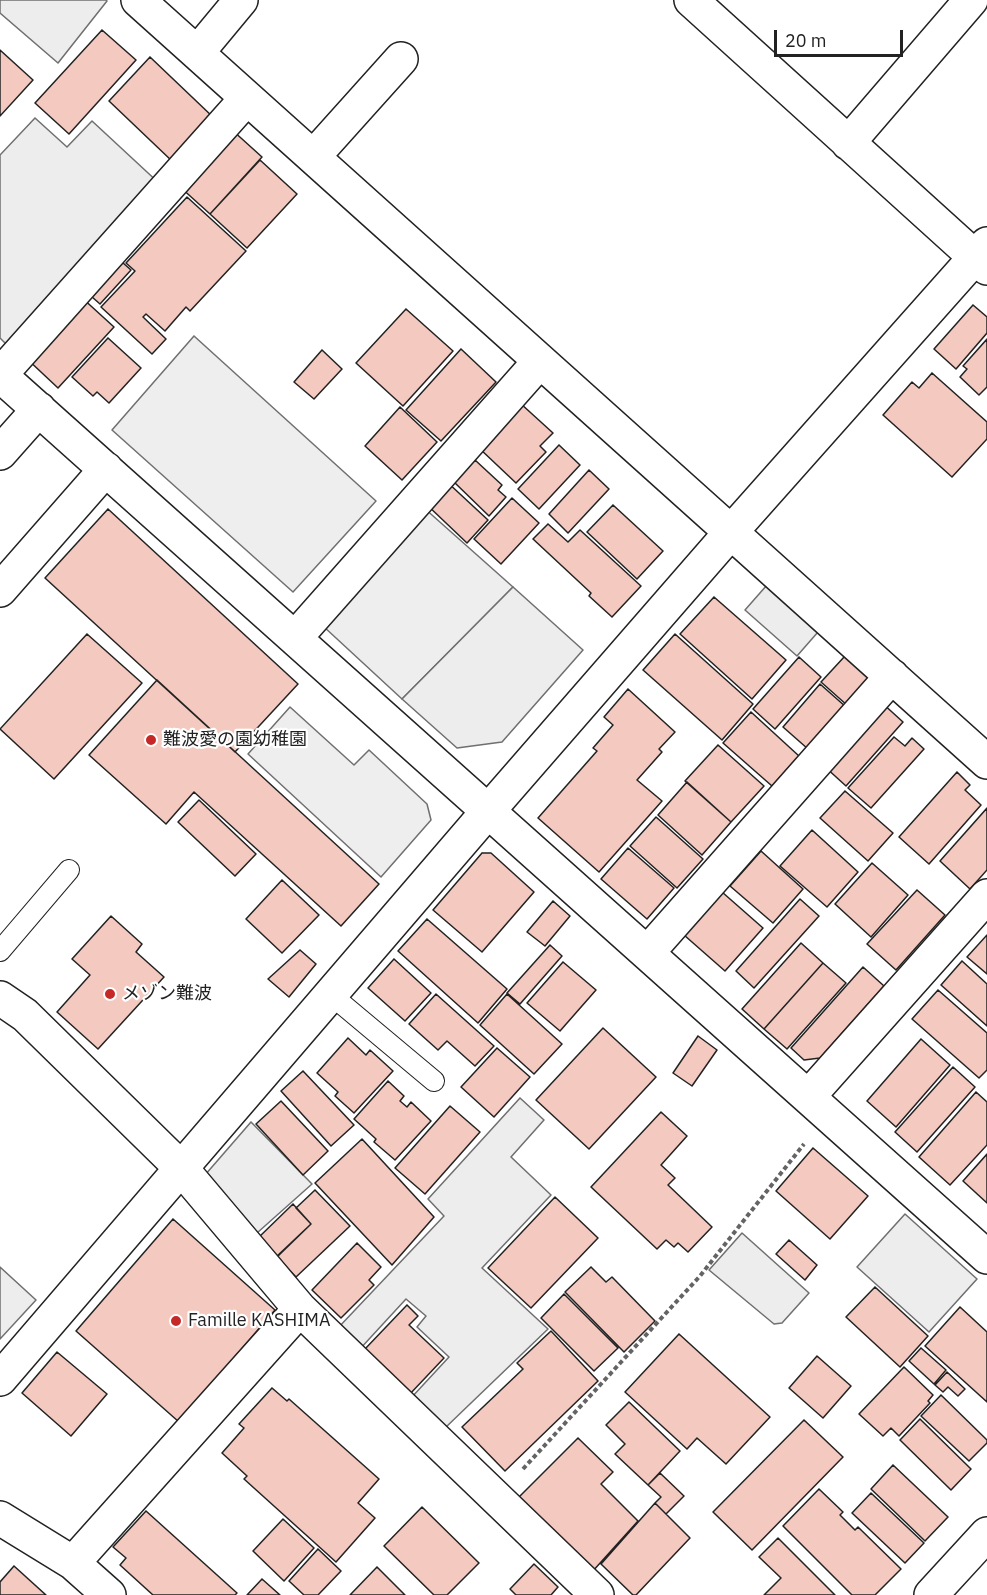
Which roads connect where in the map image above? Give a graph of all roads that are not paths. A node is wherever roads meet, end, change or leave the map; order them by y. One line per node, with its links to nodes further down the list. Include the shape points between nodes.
1 (138, 0): 5 (street)
2 (241, 0): 5 (street)
3 (691, 0): 8 (street)
4 (971, 0): 8 (street)
5 (197, 53): 7 (street)
6 (401, 59): 9 (street)
7 (247, 98): 9 (street); 12 (street)
8 (848, 143): 10 (street)
9 (313, 157): 11 (street)
10 (983, 256): 16 (street)
11 (540, 361): 16 (street); 18 (street)
12 (0, 375): 13 (street)
13 (39, 409): 14 (street); 15 (street)
14 (0, 453)
15 (106, 469): 17 (street); 18 (street)
16 (731, 532): 19 (street); 21 (street)
17 (0, 590)
18 (295, 638): 21 (street)
19 (892, 676): 20 (street); 25 (street)
20 (987, 762)
21 (489, 810): 25 (street); 26 (street)
22 (69, 870): 24 (lane)
23 (987, 896): 29 (street)
24 (0, 951)
25 (648, 952): 29 (street)
26 (330, 994): 28 (lane); 30 (street)
27 (0, 998): 30 (street, via 25,1015)
28 (434, 1081)
29 (818, 1106): 31 (street)
30 (181, 1168): 32 (street); 33 (street)
31 (985, 1250)
32 (300, 1309): 36 (street); 38 (street)
33 (0, 1378)
34 (0, 1518): 36 (street)
35 (987, 1534): 39 (street)
36 (73, 1563): 37 (street)
37 (109, 1595)
38 (597, 1595)
39 (931, 1595)

